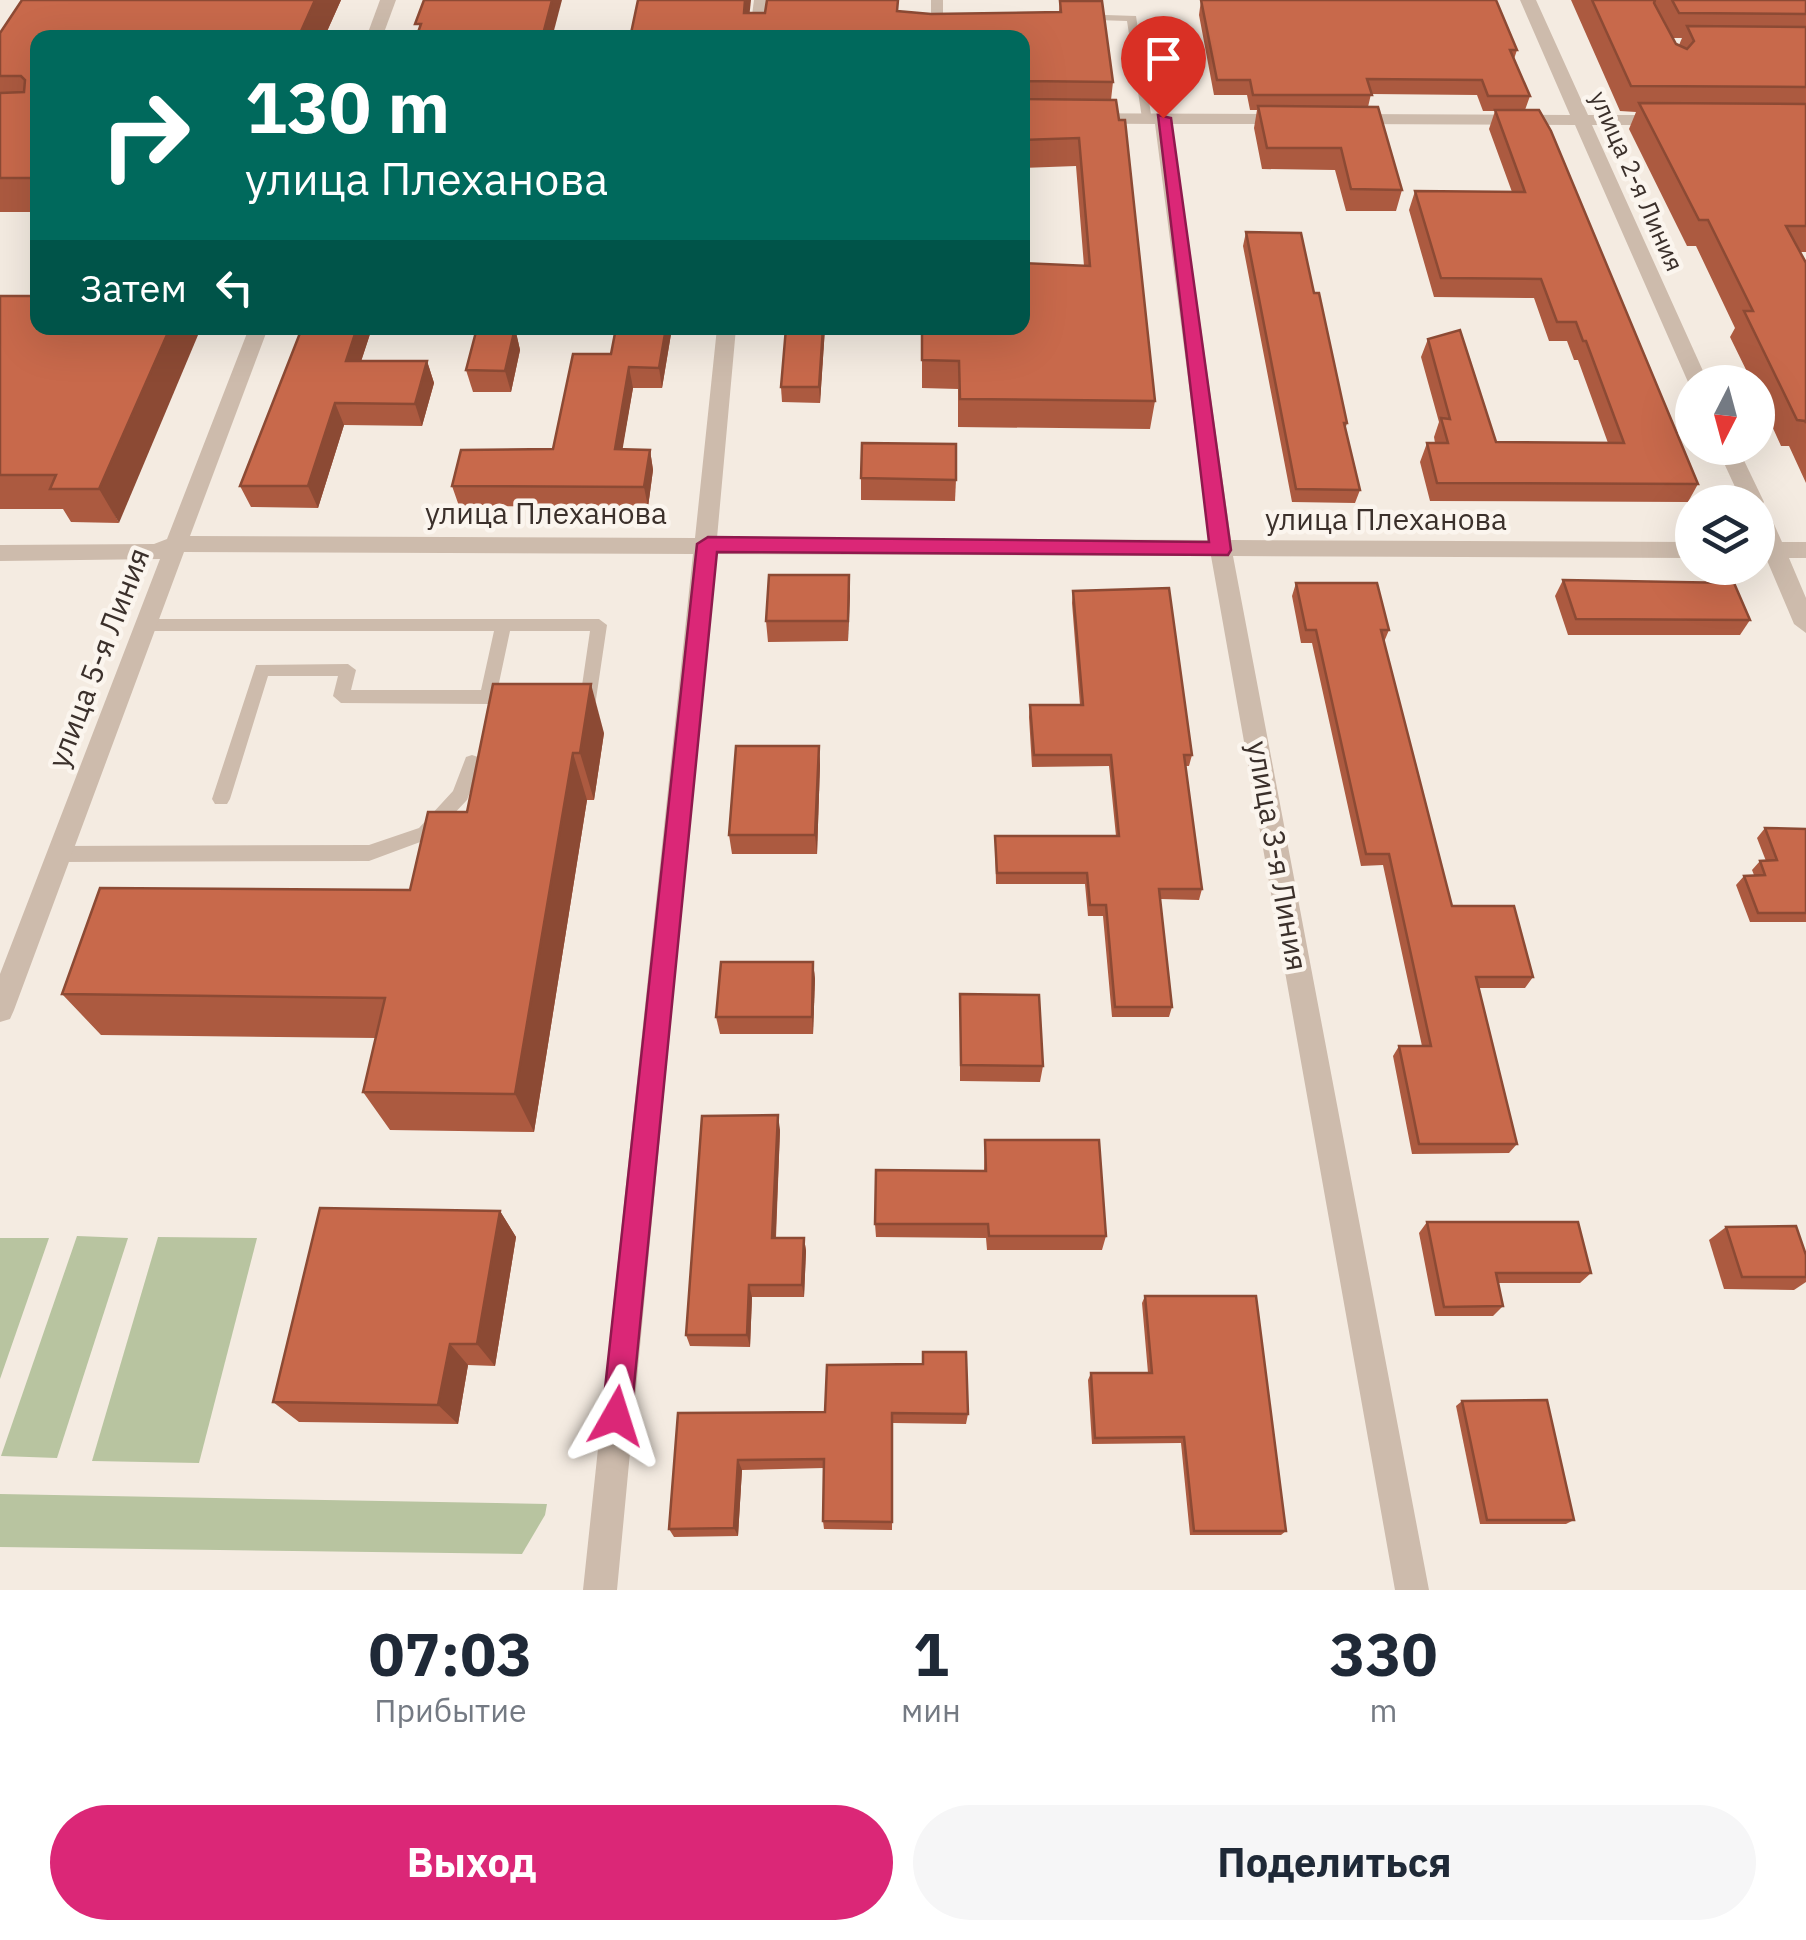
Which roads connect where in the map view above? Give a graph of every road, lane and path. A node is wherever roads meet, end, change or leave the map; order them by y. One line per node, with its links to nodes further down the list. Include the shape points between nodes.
1 (388, 0): 10 (street)
2 (762, 0): 11 (street)
3 (937, 0): 6 (lane)
4 (1068, 0): 9 (lane)
5 (1528, 0): 17 (street, улица 2-я Линия)
6 (937, 17): 7 (lane); 12 (lane)
7 (956, 17)
8 (1051, 18): 9 (lane)
9 (1070, 18): 14 (lane, via 1132,18)
10 (377, 30)
11 (758, 30)
12 (938, 30)
13 (1030, 118): 14 (street)
14 (1156, 118): 15 (street); 24 (street, улица 3-я Линия)
15 (1302, 119)
16 (1342, 119): 17 (street)
17 (1579, 120): 18 (street); 21 (street, улица 2-я Линия)
18 (1692, 120)
19 (255, 335): 22 (street, улица 5-я Линия)
20 (726, 335): 23 (street)
21 (1690, 365)
22 (177, 544): 23 (street, улица Плеханова); 28 (street, улица Плеханова, via 155,552); 31 (street, улица 5-я Линия)
23 (708, 544): 24 (street, улица Плеханова); 38 (street)
24 (1220, 550): 25 (street, улица Плеханова); 39 (street, улица 3-я Линия)
25 (1675, 550)
26 (1775, 550): 27 (street)
27 (1806, 550)
28 (0, 553)
29 (1775, 567): 30 (street)
30 (1806, 624)
31 (147, 625): 32 (lane); 36 (street, улица 5-я Линия)
32 (503, 625): 33 (lane, via 599,625); 35 (lane, via 488,696 341,696 348,670 262,670)
33 (586, 711)
34 (472, 762): 36 (lane, via 460,795 425,833 369,854)
35 (221, 798)
36 (60, 854): 37 (street, улица 5-я Линия)
37 (0, 1010)
38 (600, 1590)
39 (1412, 1590)

